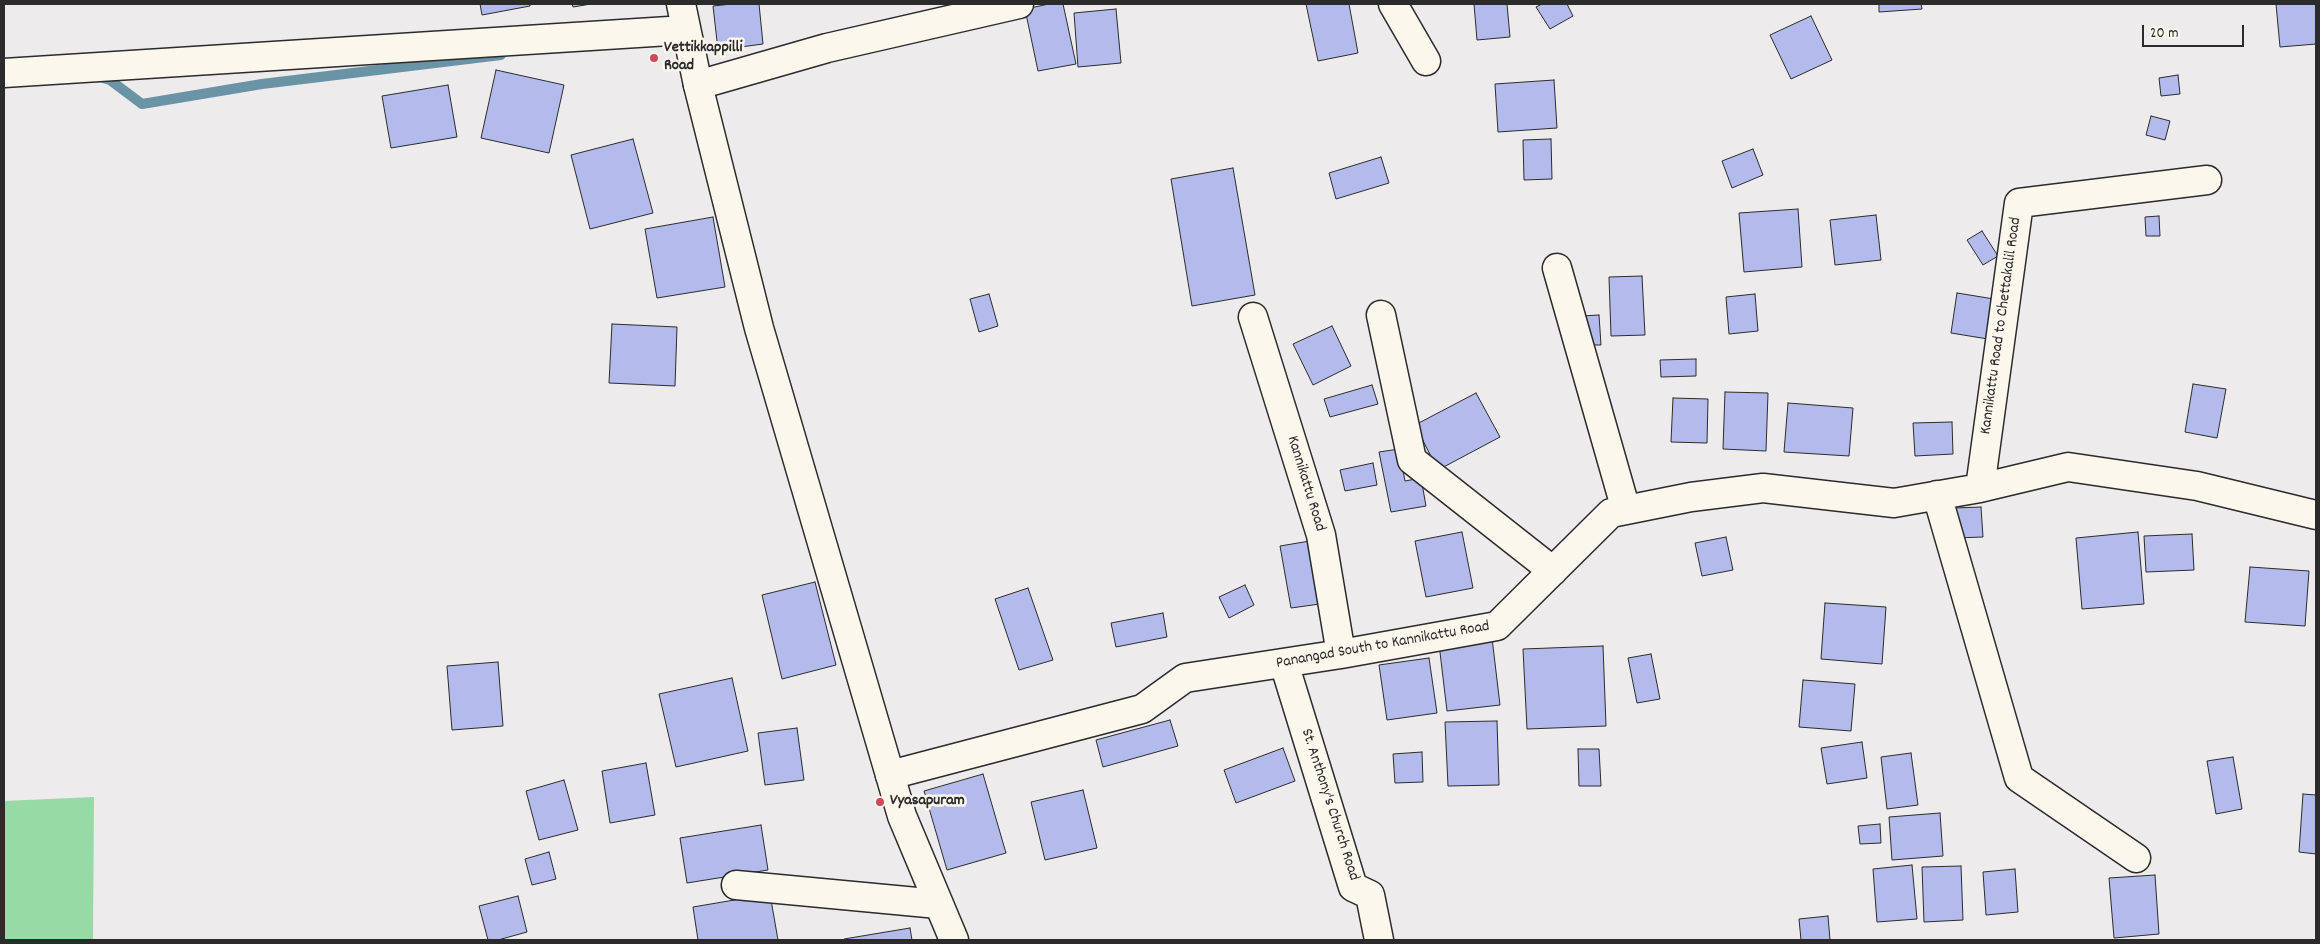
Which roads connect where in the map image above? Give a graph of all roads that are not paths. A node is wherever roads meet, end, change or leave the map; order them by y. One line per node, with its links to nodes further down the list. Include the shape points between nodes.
1 (681, 4): 4 (street)
2 (1019, 4): 7 (street, via 827,48)
3 (1394, 4): 5 (street)
4 (685, 30): 6 (street); 7 (street)
5 (1426, 61)
6 (4, 74)
7 (698, 86): 19 (street, via 759,328)
8 (2207, 180): 12 (street, Kannikattu Road to Chettakalil Road, via 2019,203)
9 (1556, 268): 14 (street)
10 (1381, 315): 16 (street, via 1412,460)
11 (1253, 317): 17 (street, Kannikattu Road, via 1321,535)
12 (1980, 488): 13 (street, Panangad South to Kannikattu Road); 15 (street, Panangad South to Kannikattu Road, via 2068,467 2197,486)
13 (1937, 496): 14 (street, Panangad South to Kannikattu Road, via 1894,503 1763,488 1691,497); 20 (street, via 2019,778)
14 (1626, 510): 16 (street, Panangad South to Kannikattu Road, via 1611,513)
15 (2316, 514)
16 (1553, 571): 17 (street, Panangad South to Kannikattu Road, via 1497,626)
17 (1340, 654): 18 (street, Panangad South to Kannikattu Road)
18 (1284, 663): 19 (street, Panangad South to Kannikattu Road, via 1185,678 1142,709); 24 (street, St. Anthony's Church Road, via 1353,887 1370,895)
19 (890, 775): 22 (street, via 902,816)
20 (2136, 858)
21 (736, 884): 22 (street)
22 (938, 904): 23 (street)
23 (954, 940)
24 (1379, 940)

